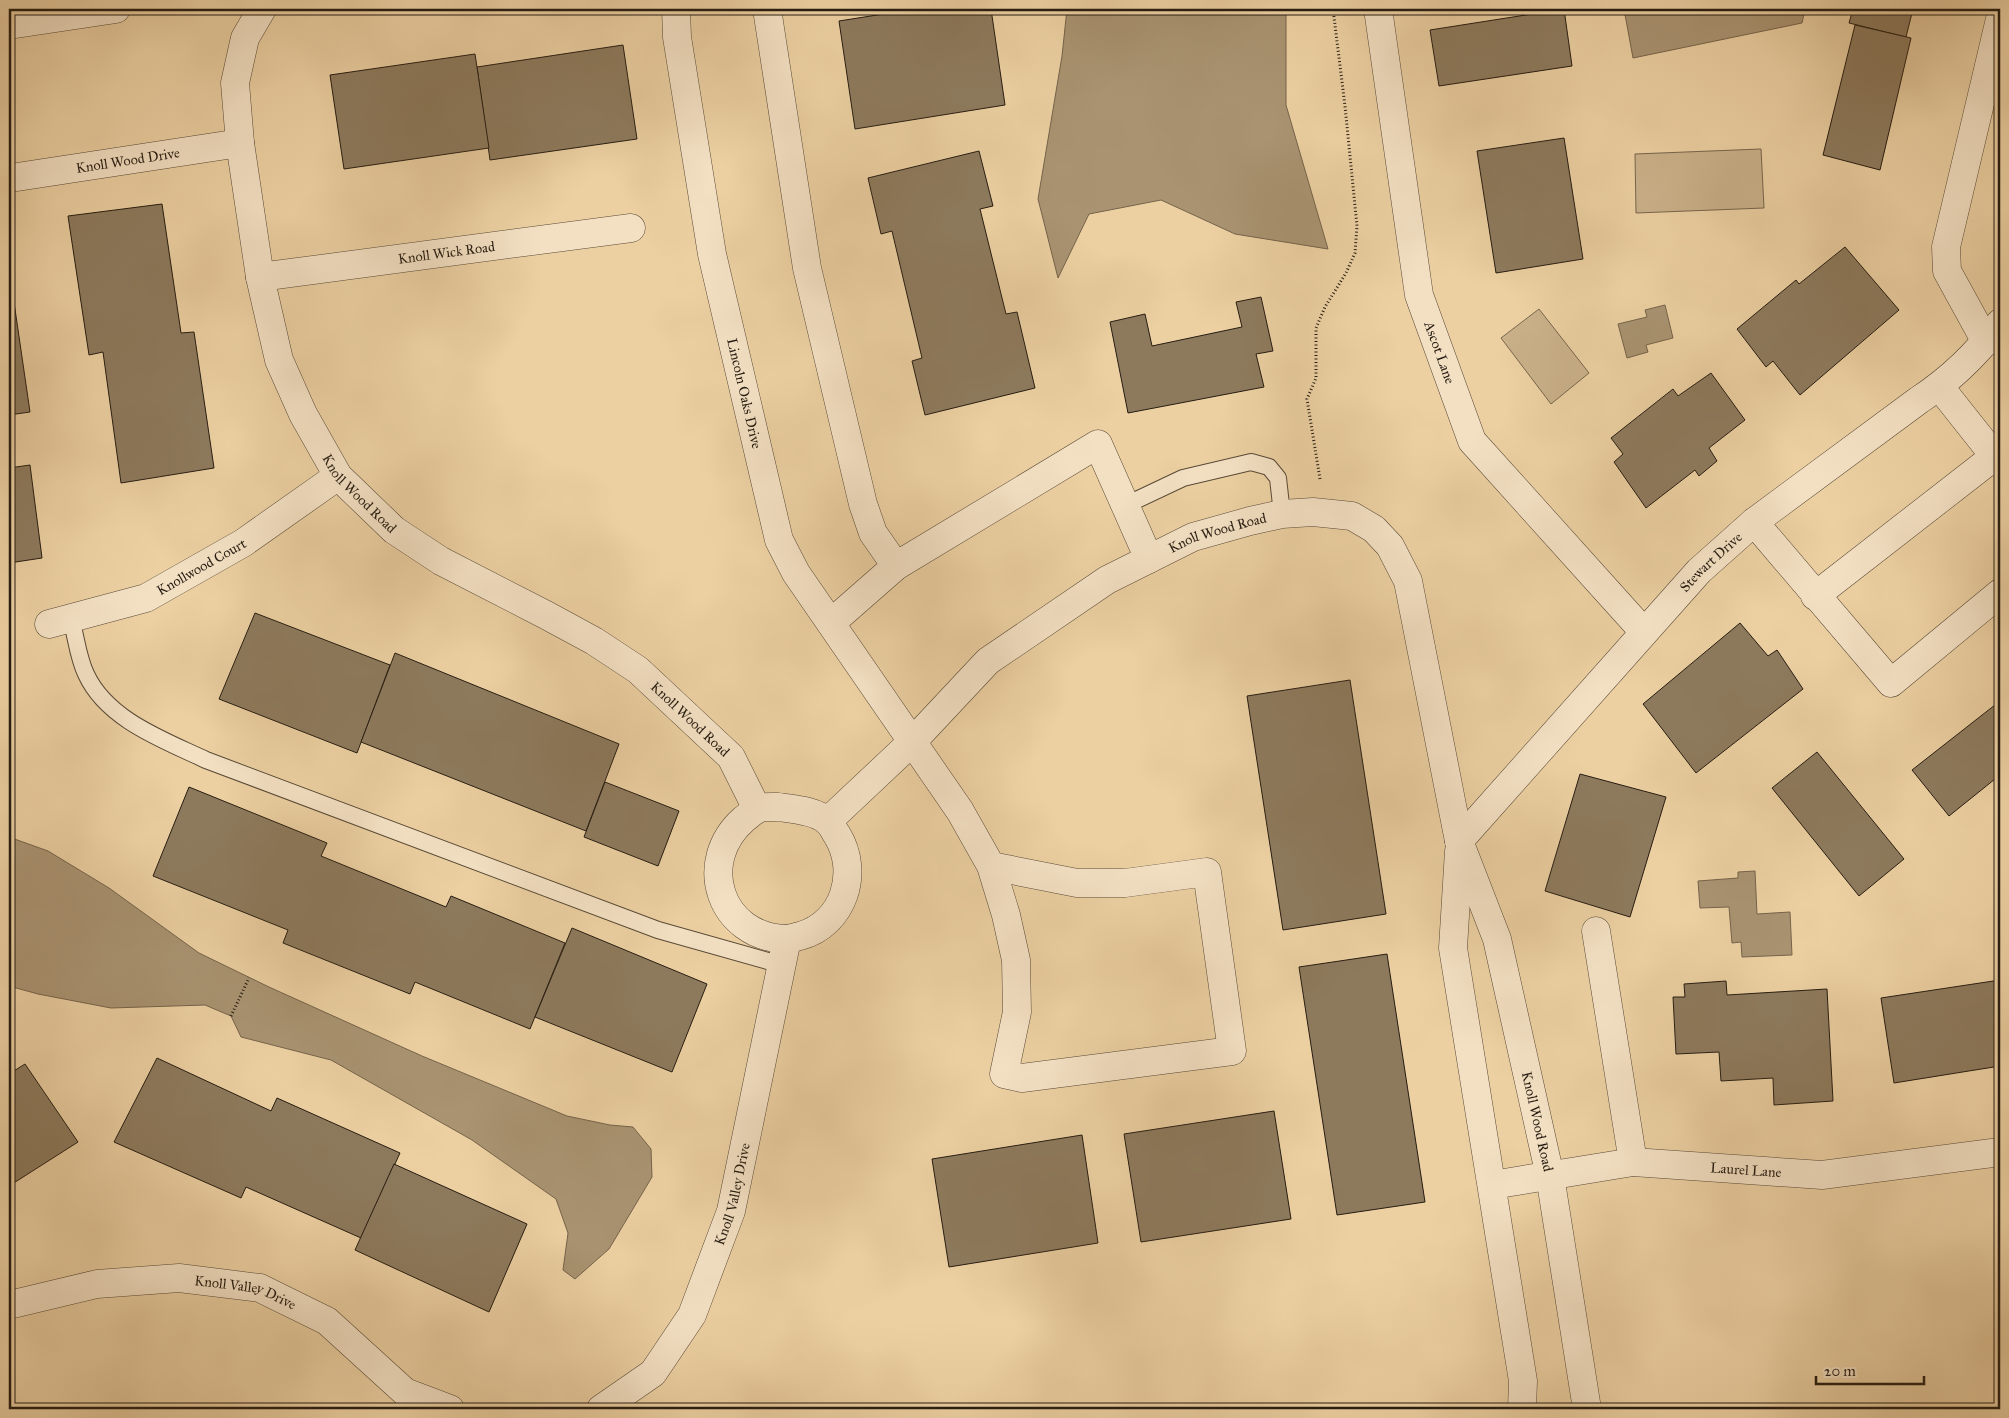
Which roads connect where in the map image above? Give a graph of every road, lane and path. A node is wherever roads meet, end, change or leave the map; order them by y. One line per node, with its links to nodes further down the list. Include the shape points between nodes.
1 (116, 9): 8 (street)
2 (262, 9): 9 (street, Knoll Wood Road, via 245,38 235,83)
3 (676, 9): 26 (street, Lincoln Oaks Drive, via 677,37 712,254 773,519 779,540 796,573)
4 (767, 9): 22 (street, via 807,268 863,504 873,533)
5 (1332, 9): 18 (path, via 1357,226 1355,253 1316,328 1316,378 1307,398)
6 (1378, 9): 27 (street, Ascot Lane, via 1419,294 1472,441)
7 (2000, 19): 13 (street, via 1946,247 1947,271)
8 (9, 25)
9 (240, 143): 10 (street, Knoll Wood Drive); 12 (street, Knoll Wood Road)
10 (17, 177)
11 (631, 228): 12 (street, Knoll Wick Road)
12 (260, 277): 16 (street, Knoll Wood Road, via 279,360 303,414)
13 (1993, 333): 14 (street, Stewart Drive, via 1972,358)
14 (1939, 386): 15 (street); 20 (street, Stewart Drive)
15 (1998, 460): 24 (street)
16 (338, 476): 25 (street, Knollwood Court, via 243,543 146,598); 29 (street, Knoll Wood Road, via 394,530 441,561 594,641 638,670 731,756)
17 (1126, 505): 19 (lane, via 1183,478 1251,462 1269,467 1278,478); 21 (street); 22 (street, via 1098,444)
18 (1325, 513): 19 (street, Knoll Wood Road); 31 (street, Knoll Wood Road, via 1352,516 1374,529 1390,546 1408,581)
19 (1282, 514): 21 (street, Knoll Wood Road, via 1193,537)
20 (1754, 522): 24 (street); 27 (street, Stewart Drive, via 1699,571)
21 (1150, 559): 28 (street, Knoll Wood Road, via 1107,580 988,661)
22 (896, 566): 26 (street)
23 (2000, 593): 24 (street, via 1891,683)
24 (1816, 596)
25 (60, 621): 35 (lane, via 97,694 123,716 206,760 648,927)
26 (831, 623): 28 (street, Lincoln Oaks Drive)
27 (1644, 632): 31 (street, Stewart Drive)
28 (913, 740): 30 (street, Knoll Wood Road); 32 (street, Lincoln Oaks Drive, via 960,811)
29 (757, 809): 30 (street, via 804,810); 34 (street, via 733,829 720,852 717,877 724,902 740,922 762,936)
30 (828, 821): 34 (street, via 842,844 849,868 845,894 832,916 812,932)
31 (1460, 841): 40 (street, Knoll Wood Road, via 1497,939); 41 (street, Knoll Wood Road, via 1453,948)
32 (990, 866): 32 (street, Lincoln Oaks Drive, via 1016,960 1017,1012 1004,1074 1022,1078 1232,1051 1207,872 1124,883 1077,883)
33 (1596, 931): 39 (street)
34 (787, 939): 35 (street, Knoll Valley Drive)
35 (782, 965): 44 (street, Knoll Valley Drive, via 731,1211 692,1315 653,1373)
36 (249, 978): 37 (path)
37 (230, 1016)
38 (2000, 1152): 39 (street, Laurel Lane, via 1822,1175)
39 (1633, 1162): 40 (street, Laurel Lane)
40 (1550, 1176): 41 (street, Laurel Lane); 46 (street, Knoll Wood Road)
41 (1492, 1185): 45 (street, Knoll Wood Road, via 1523,1381)
42 (9, 1305): 43 (street, Knoll Valley Drive, via 97,1284 179,1278 260,1288 327,1321 405,1392)
43 (450, 1409)
44 (601, 1409)
45 (1522, 1409)
46 (1587, 1409)

